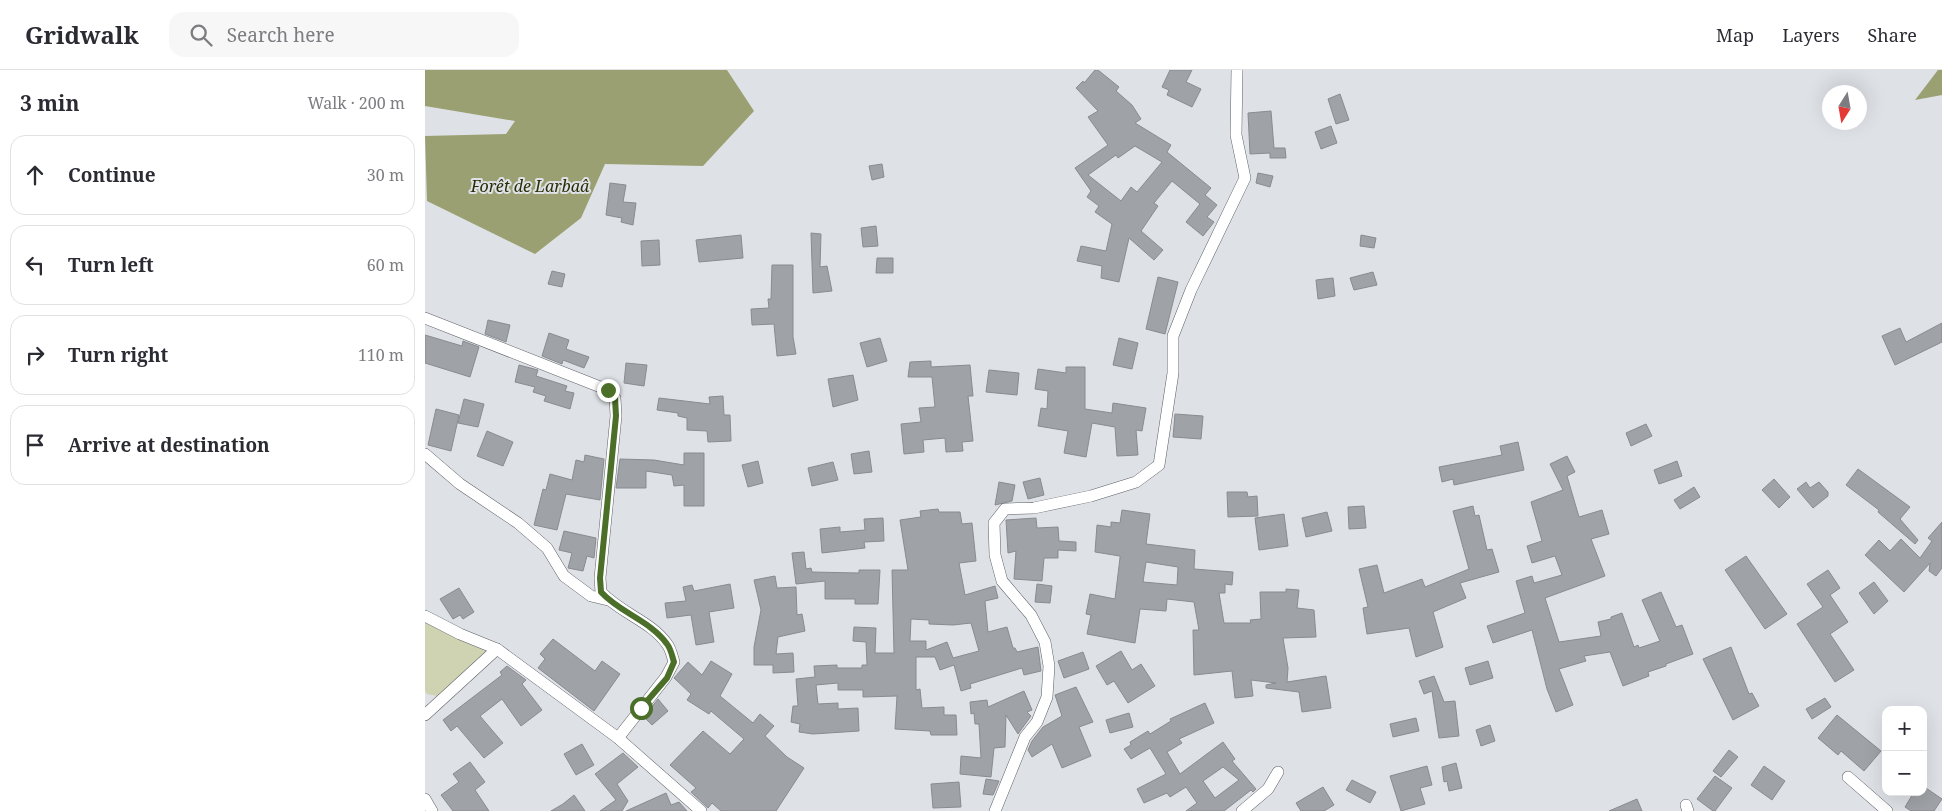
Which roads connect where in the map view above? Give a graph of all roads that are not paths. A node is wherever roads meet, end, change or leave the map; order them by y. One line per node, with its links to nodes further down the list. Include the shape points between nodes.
1 (1237, 70): 14 (street, via 1236,135 1245,178 1191,290 1173,336 1173,373 1159,465 1136,482 1091,496 1034,508 1005,509 994,523 995,555 1002,581 1031,615 1045,642 1049,666 1047,697 1037,722 1025,737)
2 (425, 318): 4 (street, via 608,390 615,398 600,578 601,592)
3 (425, 454): 4 (street, via 547,548 564,576 591,596)
4 (608, 600): 8 (street, via 659,634 668,645 674,662 667,678)
5 (425, 616): 6 (street, via 459,634)
6 (497, 648): 7 (street); 8 (street)
7 (425, 715)
8 (618, 738): 13 (street)
9 (1278, 772): 15 (street, via 1268,789)
10 (1848, 777): 16 (street)
11 (425, 799): 12 (street)
12 (432, 811)
13 (701, 811)
14 (995, 811)
15 (1242, 811)
16 (1887, 811)

